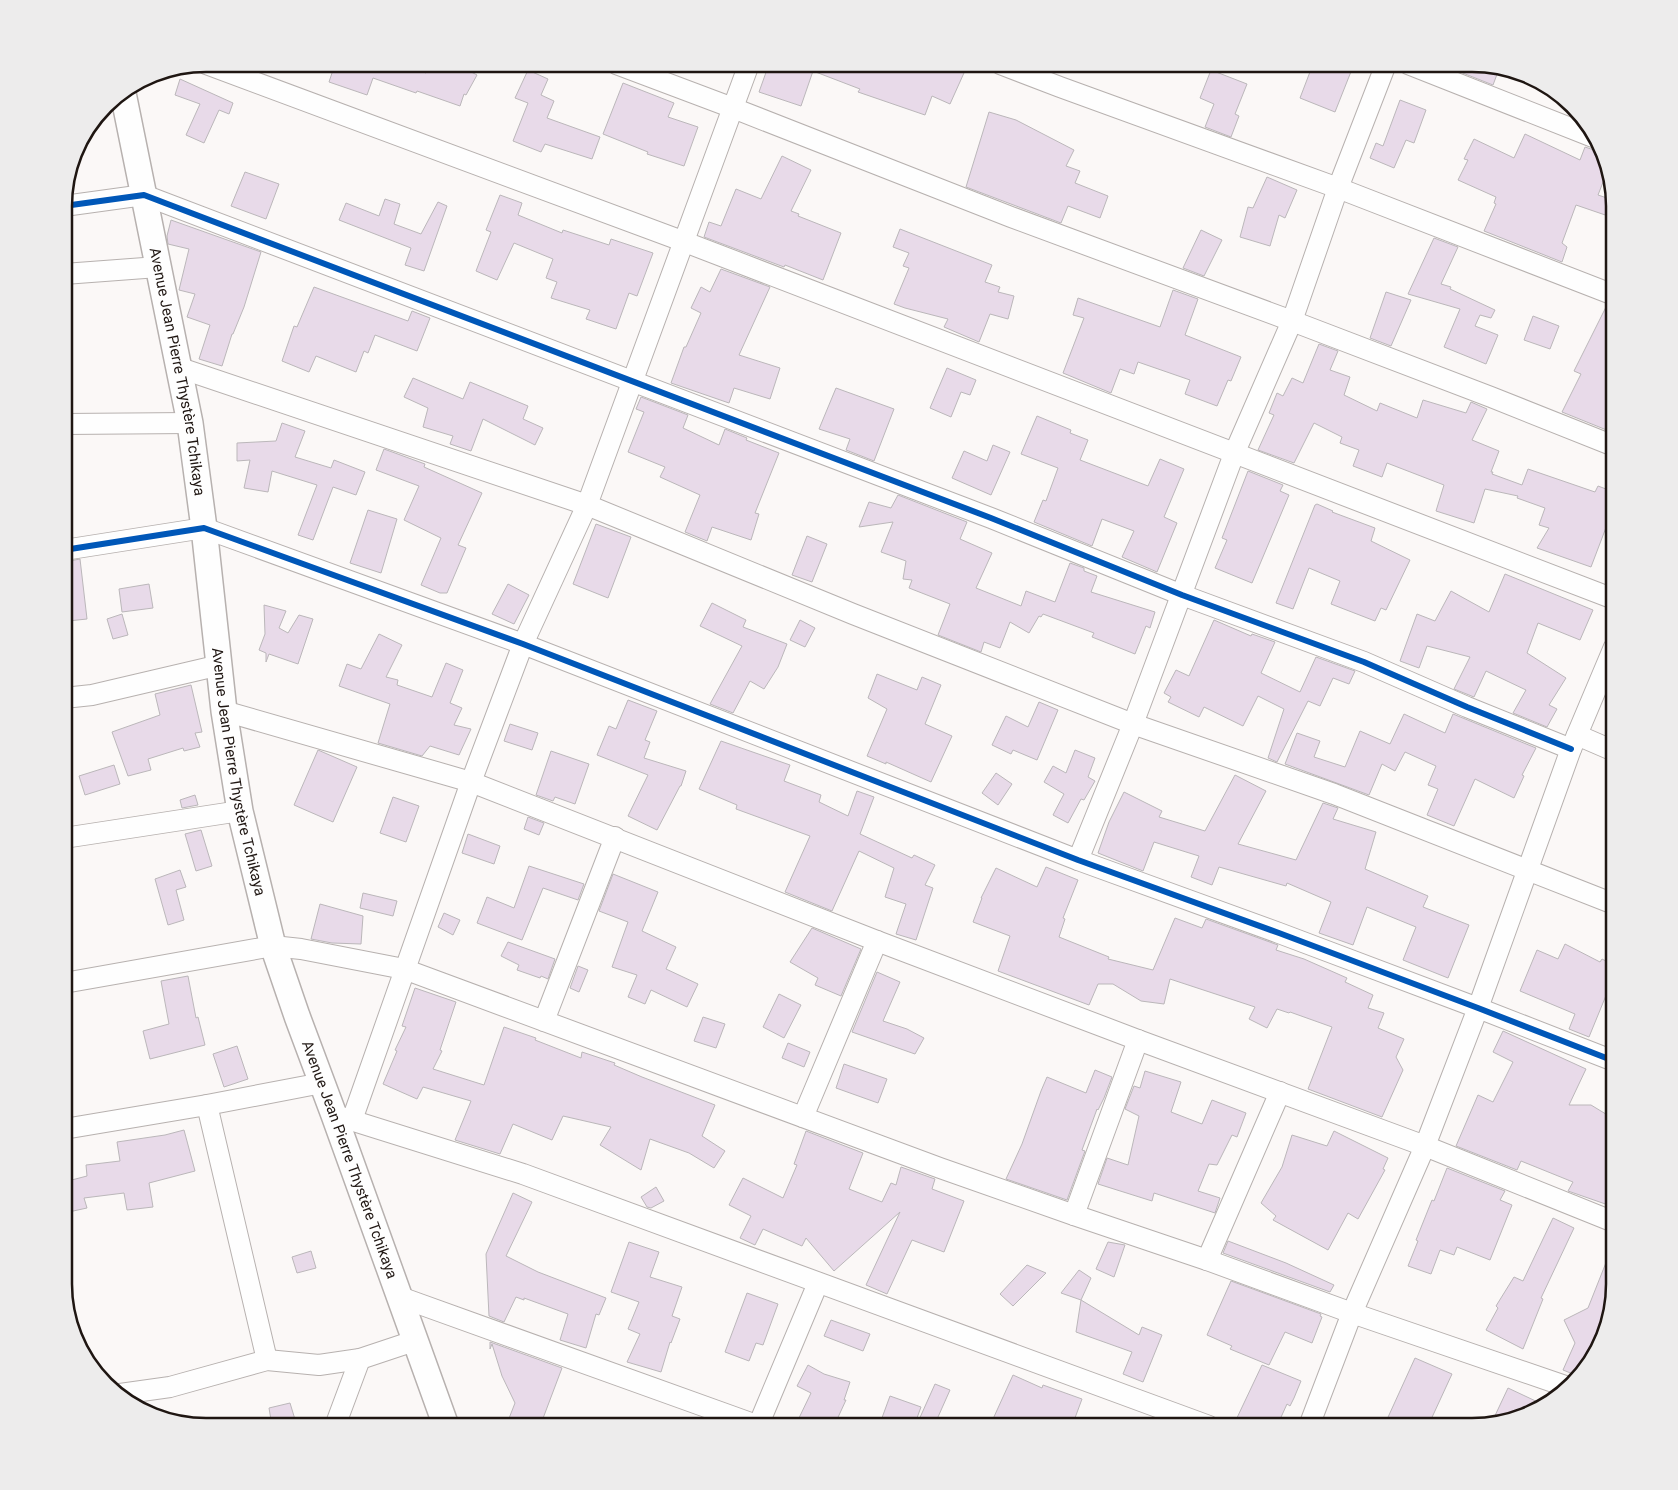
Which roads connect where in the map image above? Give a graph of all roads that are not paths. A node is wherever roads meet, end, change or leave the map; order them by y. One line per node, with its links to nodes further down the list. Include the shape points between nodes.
1 (236, 73): 13 (street)
2 (640, 73): 8 (street)
3 (746, 73): 8 (street)
4 (1023, 73): 10 (street)
5 (1383, 73): 10 (street)
6 (1431, 73): 9 (street)
7 (125, 100): 11 (street, Avenue Jean Pierre Thystère Tchikaya)
8 (733, 108): 13 (street); 17 (street, via 1011,217)
9 (1584, 133)
10 (1338, 188): 16 (street); 17 (street)
11 (144, 195): 12 (street); 14 (street, Avenue Jean Pierre Thystère Tchikaya); 19 (street)
12 (73, 205)
13 (684, 242): 19 (street); 23 (street)
14 (158, 267): 15 (street); 18 (street, Avenue Jean Pierre Thystère Tchikaya)
15 (73, 273)
16 (1605, 292)
17 (1292, 321): 22 (street); 23 (street)
18 (180, 368): 20 (street, Avenue Jean Pierre Thystère Tchikaya); 24 (street)
19 (633, 381): 24 (street); 27 (street)
20 (190, 423): 21 (street); 25 (street, Avenue Jean Pierre Thystère Tchikaya)
21 (73, 424)
22 (1605, 443)
23 (1234, 454): 27 (street); 28 (street)
24 (587, 505): 29 (street); 34 (street)
25 (204, 528): 26 (street); 29 (street); 30 (street, Avenue Jean Pierre Thystère Tchikaya)
26 (73, 549)
27 (1182, 595): 34 (street); 35 (street, via 1364,662 1467,707)
28 (1605, 597)
29 (523, 644): 37 (street); 41 (street)
30 (220, 665): 32 (street); 33 (street, Avenue Jean Pierre Thystère Tchikaya)
31 (1605, 667): 35 (street)
32 (73, 697)
33 (224, 711): 37 (street); 38 (street, Avenue Jean Pierre Thystère Tchikaya)
34 (1133, 724): 41 (street); 42 (street, via 1334,794)
35 (1574, 742): 36 (street); 42 (street)
36 (1606, 749)
37 (471, 782): 40 (street); 46 (street)
38 (240, 811): 39 (street); 45 (street, Avenue Jean Pierre Thystère Tchikaya)
39 (73, 837)
40 (615, 838): 44 (street); 49 (street)
41 (1078, 860): 48 (street)
42 (1528, 870): 43 (street); 48 (street)
43 (1606, 901)
44 (877, 941): 50 (street); 56 (street)
45 (273, 946): 46 (street); 47 (street); 52 (street, Avenue Jean Pierre Thystère Tchikaya)
46 (404, 969): 49 (street); 55 (street)
47 (73, 981)
48 (1478, 1008): 51 (street); 58 (street)
49 (544, 1021): 56 (street)
50 (1138, 1040): 53 (street); 59 (street)
51 (1606, 1059)
52 (322, 1083): 54 (street); 55 (street, Avenue Jean Pierre Thystère Tchikaya)
53 (1280, 1092): 58 (street); 61 (street)
54 (207, 1105): 57 (street); 67 (street)
55 (343, 1117): 62 (street, via 523,1174); 63 (street, Avenue Jean Pierre Thystère Tchikaya)
56 (803, 1117): 59 (street)
57 (73, 1127)
58 (1425, 1146): 60 (street); 64 (street)
59 (1074, 1215): 61 (street)
60 (1606, 1219)
61 (1207, 1260): 64 (street)
62 (818, 1283): 73 (street); 74 (street)
63 (400, 1297): 65 (street, Avenue Jean Pierre Thystère Tchikaya); 72 (street)
64 (1352, 1313): 68 (street); 75 (street)
65 (414, 1341): 66 (street); 71 (street, Avenue Jean Pierre Thystère Tchikaya)
66 (360, 1359): 67 (street, via 319,1365); 70 (street)
67 (267, 1360): 69 (street, via 170,1387)
68 (1559, 1384)
69 (129, 1393)
70 (337, 1418)
71 (443, 1418)
72 (736, 1418)
73 (761, 1418)
74 (1187, 1418)
75 (1312, 1418)

